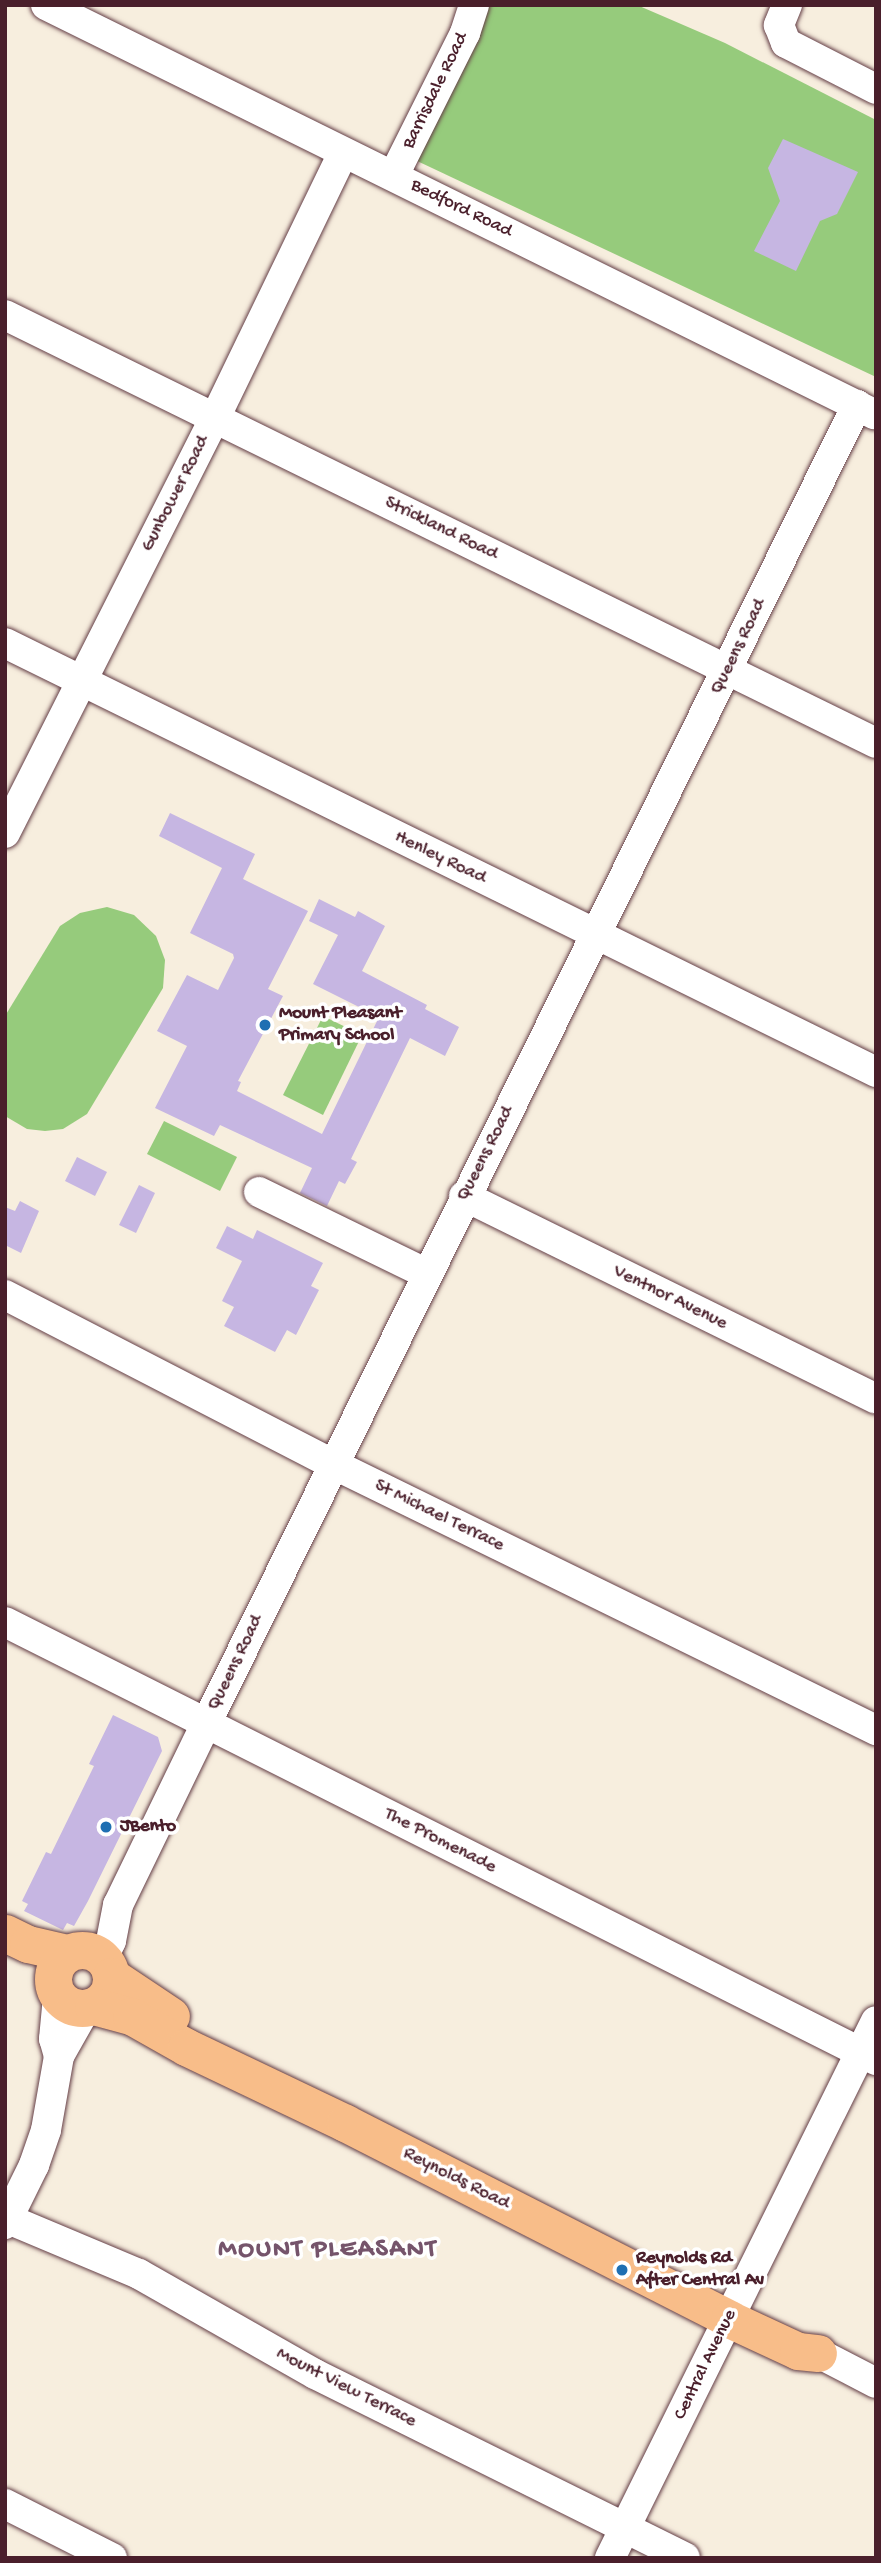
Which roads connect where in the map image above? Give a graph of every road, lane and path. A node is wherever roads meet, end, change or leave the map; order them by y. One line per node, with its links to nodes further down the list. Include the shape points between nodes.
1 (46, 5): 5 (street, Bedford Road)
2 (474, 5): 6 (street, Barrisdale Road, via 465,33)
3 (787, 5): 4 (street, via 779,25 786,43)
4 (876, 89)
5 (343, 153): 6 (street, Bedford Road); 9 (street, Gunbower Road)
6 (394, 176): 8 (street, Bedford Road)
7 (5, 314): 9 (street, Strickland Road)
8 (867, 410): 11 (street, Queens Road)
9 (215, 418): 11 (street, Strickland Road); 12 (street, Gunbower Road)
10 (5, 643): 12 (street, Henley Road)
11 (728, 670): 13 (street, Strickland Road); 15 (street, Queens Road)
12 (81, 680): 14 (street, Gunbower Road); 15 (street, Henley Road)
13 (876, 743)
14 (5, 833)
15 (595, 936): 16 (street, Henley Road); 18 (street, Queens Road)
16 (876, 1072)
17 (259, 1192): 19 (street)
18 (464, 1196): 19 (street, Queens Road); 21 (street, Ventnor Avenue)
19 (426, 1274): 22 (street, Queens Road)
20 (5, 1295): 22 (street, St Michael Terrace)
21 (876, 1399)
22 (333, 1464): 24 (street, Queens Road); 25 (street, St Michael Terrace)
23 (5, 1622): 24 (street, The Promenade)
24 (206, 1724): 28 (street, Queens Road, via 118,1905 111,1941); 30 (street, The Promenade)
25 (876, 1730)
26 (5, 1933): 28 (main road, Reynolds Road)
27 (5, 1952): 28 (main road, Reynolds Road)
28 (82, 1979): 31 (street, Queens Road, via 59,2056 46,2130); 32 (main road, Reynolds Road, via 163,2012 191,2038)
29 (876, 2021): 30 (street, Central Avenue)
30 (868, 2056): 32 (street, Central Avenue)
31 (7, 2222): 36 (street, Mount View Terrace, via 139,2274 315,2374)
32 (733, 2311): 33 (main road, Reynolds Road, via 804,2339); 36 (street, Central Avenue)
33 (818, 2353): 34 (street, Reynolds Road)
34 (876, 2383)
35 (5, 2504): 37 (street)
36 (625, 2528): 38 (street, Central Avenue); 39 (street, Mount View Terrace)
37 (111, 2558)
38 (610, 2558)
39 (685, 2558)

